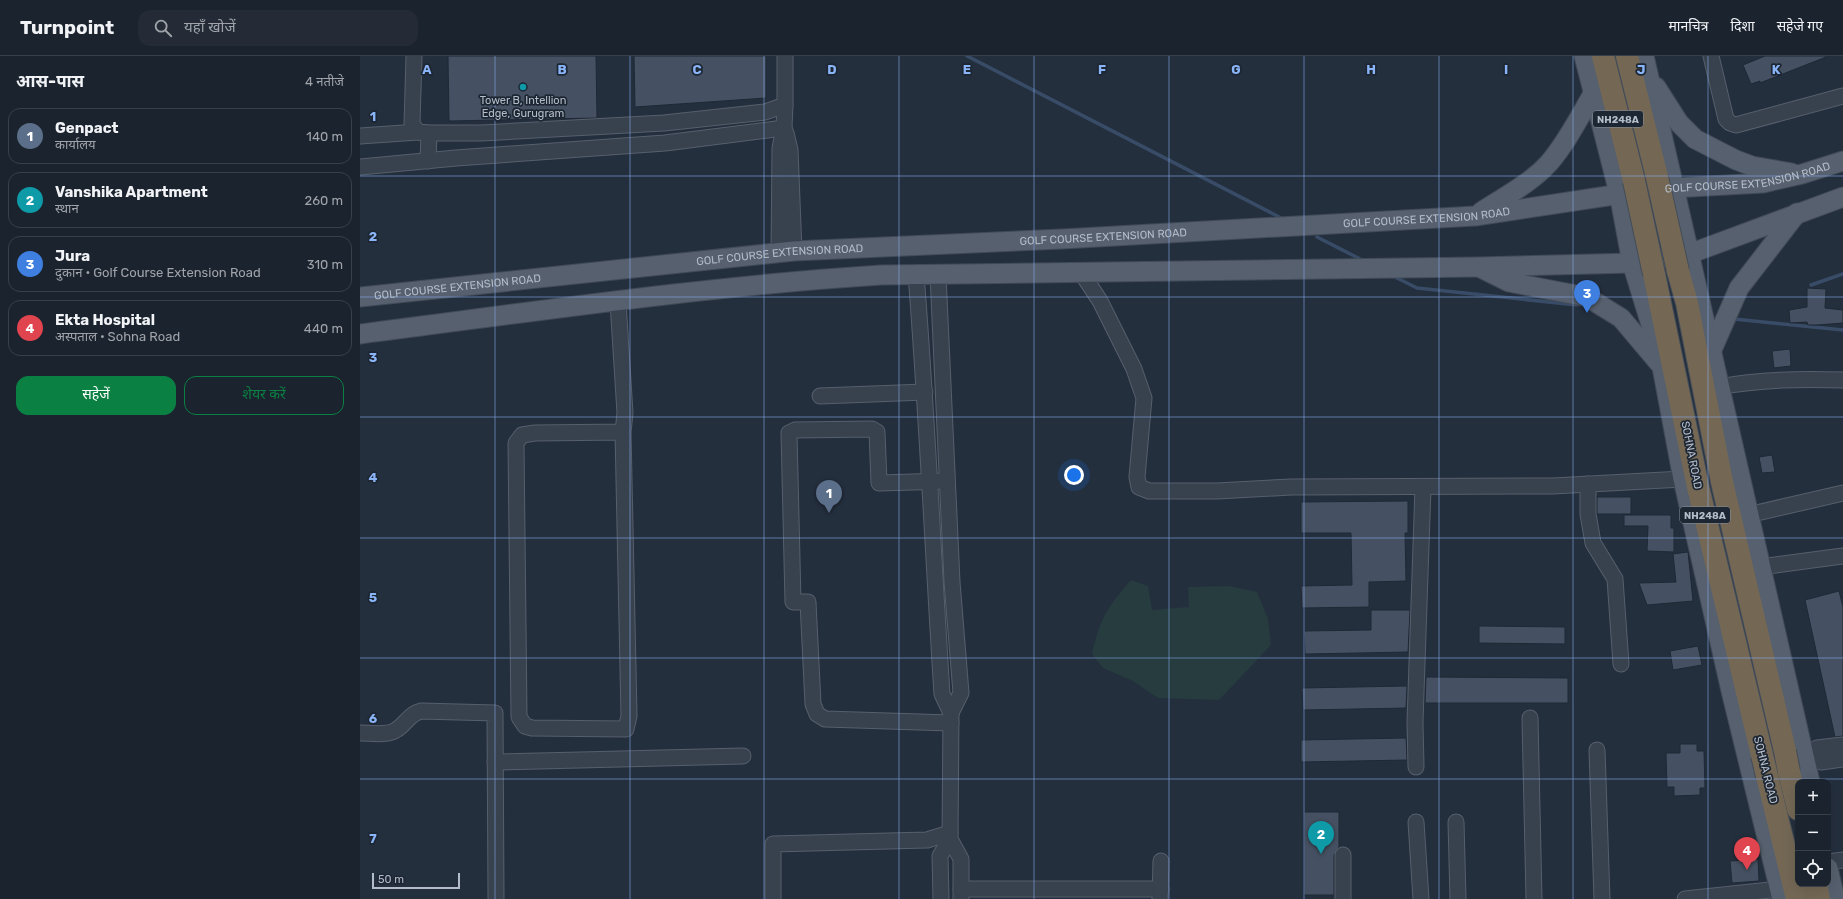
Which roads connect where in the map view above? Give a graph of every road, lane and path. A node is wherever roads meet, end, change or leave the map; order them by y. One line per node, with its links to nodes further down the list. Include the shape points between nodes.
1 (414, 56): 14 (street, via 412,124)
2 (785, 56): 11 (street)
3 (1584, 56): 9 (main road)
4 (1603, 56): 22 (highway, SOHNA ROAD / NH248A)
5 (1627, 56): 21 (highway, SOHNA ROAD / NH248A)
6 (1644, 56): 8 (main road)
7 (1711, 56): 10 (street, via 1726,119 1736,125)
8 (1649, 76): 20 (main road, via 1679,123 1695,139 1752,166); 21 (main road)
9 (1594, 92): 22 (main road); 25 (main road, via 1548,164 1530,180)
10 (1843, 96)
11 (785, 105): 12 (street, via 765,112 680,119); 13 (street)
12 (664, 123): 14 (street, via 481,133); 16 (street)
13 (784, 128): 16 (street); 26 (street, via 780,148)
14 (423, 132): 15 (street); 17 (street)
15 (360, 136)
16 (666, 143): 17 (street)
17 (428, 161): 19 (street)
18 (1843, 161): 20 (main road, GOLF COURSE EXTENSION ROAD)
19 (360, 168)
20 (1802, 174): 21 (main road, GOLF COURSE EXTENSION ROAD, via 1763,183)
21 (1666, 182): 22 (main road, GOLF COURSE EXTENSION ROAD); 28 (highway, SOHNA ROAD / NH248A, bridge)
22 (1626, 187): 25 (main road, GOLF COURSE EXTENSION ROAD); 27 (main road); 64 (highway, SOHNA ROAD / NH248A, bridge, via 1654,274)
23 (1843, 196): 24 (main road)
24 (1797, 213): 28 (main road); 36 (main road, via 1738,288)
25 (1475, 216): 26 (main road, GOLF COURSE EXTENSION ROAD)
26 (787, 252): 33 (main road, GOLF COURSE EXTENSION ROAD)
27 (1632, 262): 28 (main road); 29 (main road); 37 (main road)
28 (1684, 262): 36 (main road); 62 (highway, SOHNA ROAD / NH248A, via 1687,303 1722,482)
29 (1478, 267): 30 (main road); 37 (main road, via 1509,282 1587,297 1622,318)
30 (1081, 272): 32 (main road); 49 (street, via 1100,300 1134,369 1144,398 1137,477 1139,487 1149,491)
31 (916, 274): 32 (main road); 34 (main road, via 799,280); 40 (street)
32 (938, 275): 43 (street)
33 (360, 296)
34 (618, 302): 35 (main road); 42 (street, via 625,413)
35 (360, 334)
36 (1712, 352): 39 (main road)
37 (1662, 367): 45 (main road)
38 (1843, 380): 39 (street, via 1798,379)
39 (1719, 387): 51 (main road)
40 (925, 392): 41 (street); 44 (street)
41 (820, 396)
42 (623, 432): 42 (street, via 629,716 626,729 525,726 520,717 516,443 522,435 535,432)
43 (945, 439): 44 (street); 47 (street)
44 (927, 440): 46 (street)
45 (1683, 479): 48 (street); 64 (main road)
46 (928, 481): 47 (street); 55 (street, via 942,694); 55 (street, via 879,483 877,432 872,429 795,430 789,434 793,602 808,602 813,704 817,714 825,719)
47 (947, 481): 55 (street, via 961,693)
48 (1588, 484): 49 (street); 54 (street, via 1588,514 1593,543 1615,579)
49 (1423, 488): 65 (street)
50 (1843, 494): 51 (street)
51 (1748, 515): 53 (main road)
52 (1843, 556): 53 (street)
53 (1760, 567): 62 (main road)
54 (1621, 664)
55 (951, 718): 70 (street)
56 (1530, 718): 86 (street)
57 (360, 733): 63 (street, via 396,730 414,713 421,711 495,713)
58 (1843, 745): 62 (street, via 1817,748)
59 (1597, 750): 87 (street)
60 (743, 756): 63 (street)
61 (1843, 759): 62 (street, via 1821,762)
62 (1793, 761): 64 (main road); 66 (main road); 67 (highway, SOHNA ROAD / NH248A)
63 (495, 762): 80 (street)
64 (1760, 766): 79 (highway, SOHNA ROAD / NH248A)
65 (1416, 767)
66 (1808, 779)
67 (1795, 780)
68 (1416, 822): 84 (street)
69 (1456, 822): 85 (street)
70 (950, 836): 77 (street, via 961,859); 81 (street, via 927,840 773,844); 82 (street, via 940,856)
71 (1343, 855): 83 (street)
72 (1843, 860): 74 (street)
73 (1161, 861): 78 (street)
74 (1831, 862)
75 (1831, 881): 90 (main road)
76 (1817, 887): 89 (highway)
77 (961, 894): 78 (street)
78 (1160, 894)
79 (1786, 896): 88 (street)
80 (496, 899)
81 (773, 899)
82 (941, 899)
83 (1343, 899)
84 (1421, 899)
85 (1458, 899)
86 (1534, 899)
87 (1602, 899)
88 (1693, 899)
89 (1819, 899)
90 (1835, 899)

